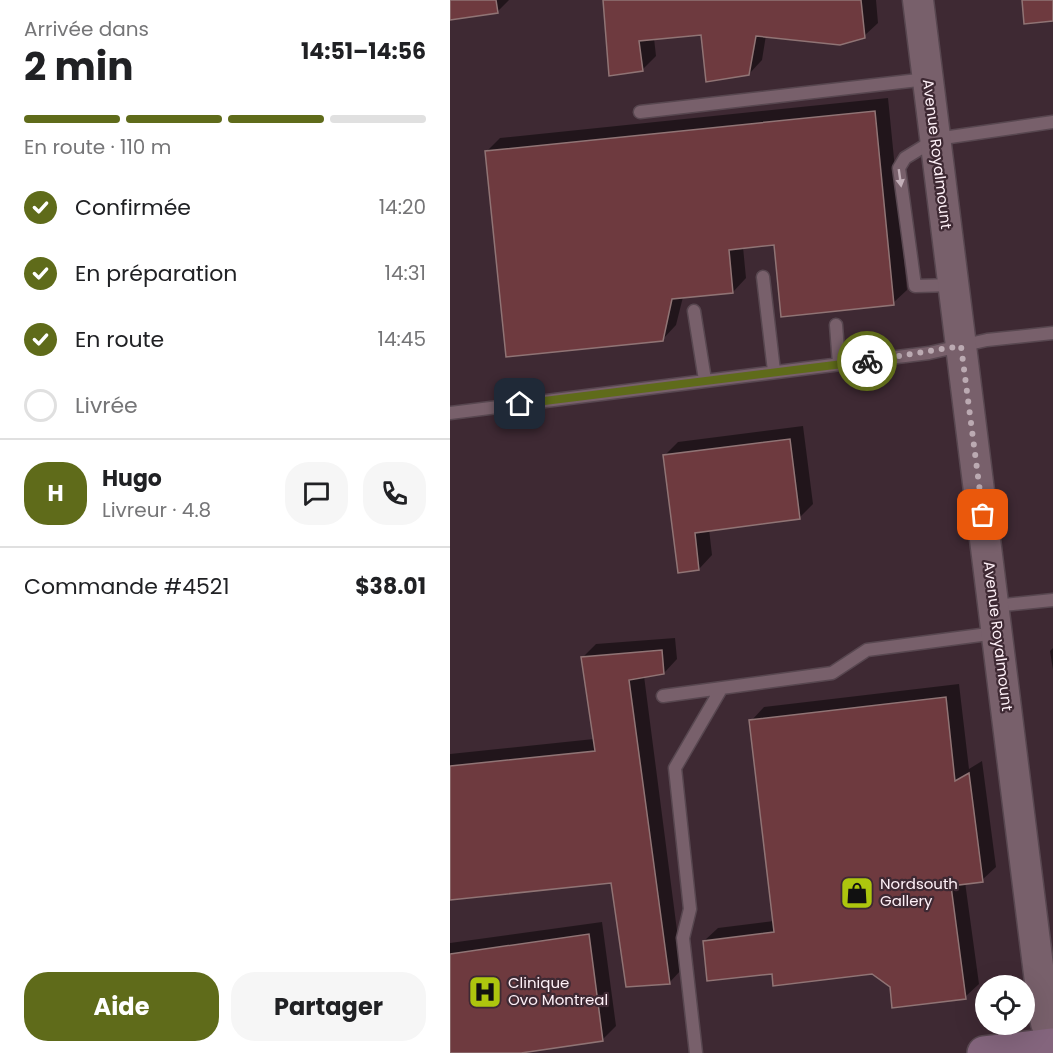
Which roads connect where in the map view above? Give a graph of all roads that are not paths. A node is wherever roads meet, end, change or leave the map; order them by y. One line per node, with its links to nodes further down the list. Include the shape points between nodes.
1 (918, 0): 2 (street, Avenue Royalmount)
2 (927, 78): 3 (lane); 5 (street, Avenue Royalmount)
3 (640, 112)
4 (1053, 122): 5 (lane)
5 (936, 139): 7 (street, Avenue Royalmount); 7 (lane, one-way to 7, via 905,158 899,168 915,286)
6 (763, 277): 13 (lane)
7 (954, 285): 11 (street, Avenue Royalmount)
8 (694, 311): 14 (lane)
9 (836, 325): 12 (lane)
10 (1053, 333): 11 (lane)
11 (961, 346): 12 (lane); 17 (street, Avenue Royalmount)
12 (839, 364): 13 (lane)
13 (774, 371): 14 (lane)
14 (705, 380): 15 (lane)
15 (450, 413)
16 (1053, 600): 17 (lane)
17 (996, 620): 18 (lane, via 867,650 832,673); 20 (street, Avenue Royalmount)
18 (721, 689): 19 (lane); 21 (lane, via 675,768 690,909 683,938)
19 (663, 696)
20 (1046, 1042): 22 (main road)
21 (696, 1053)
22 (984, 1053)

